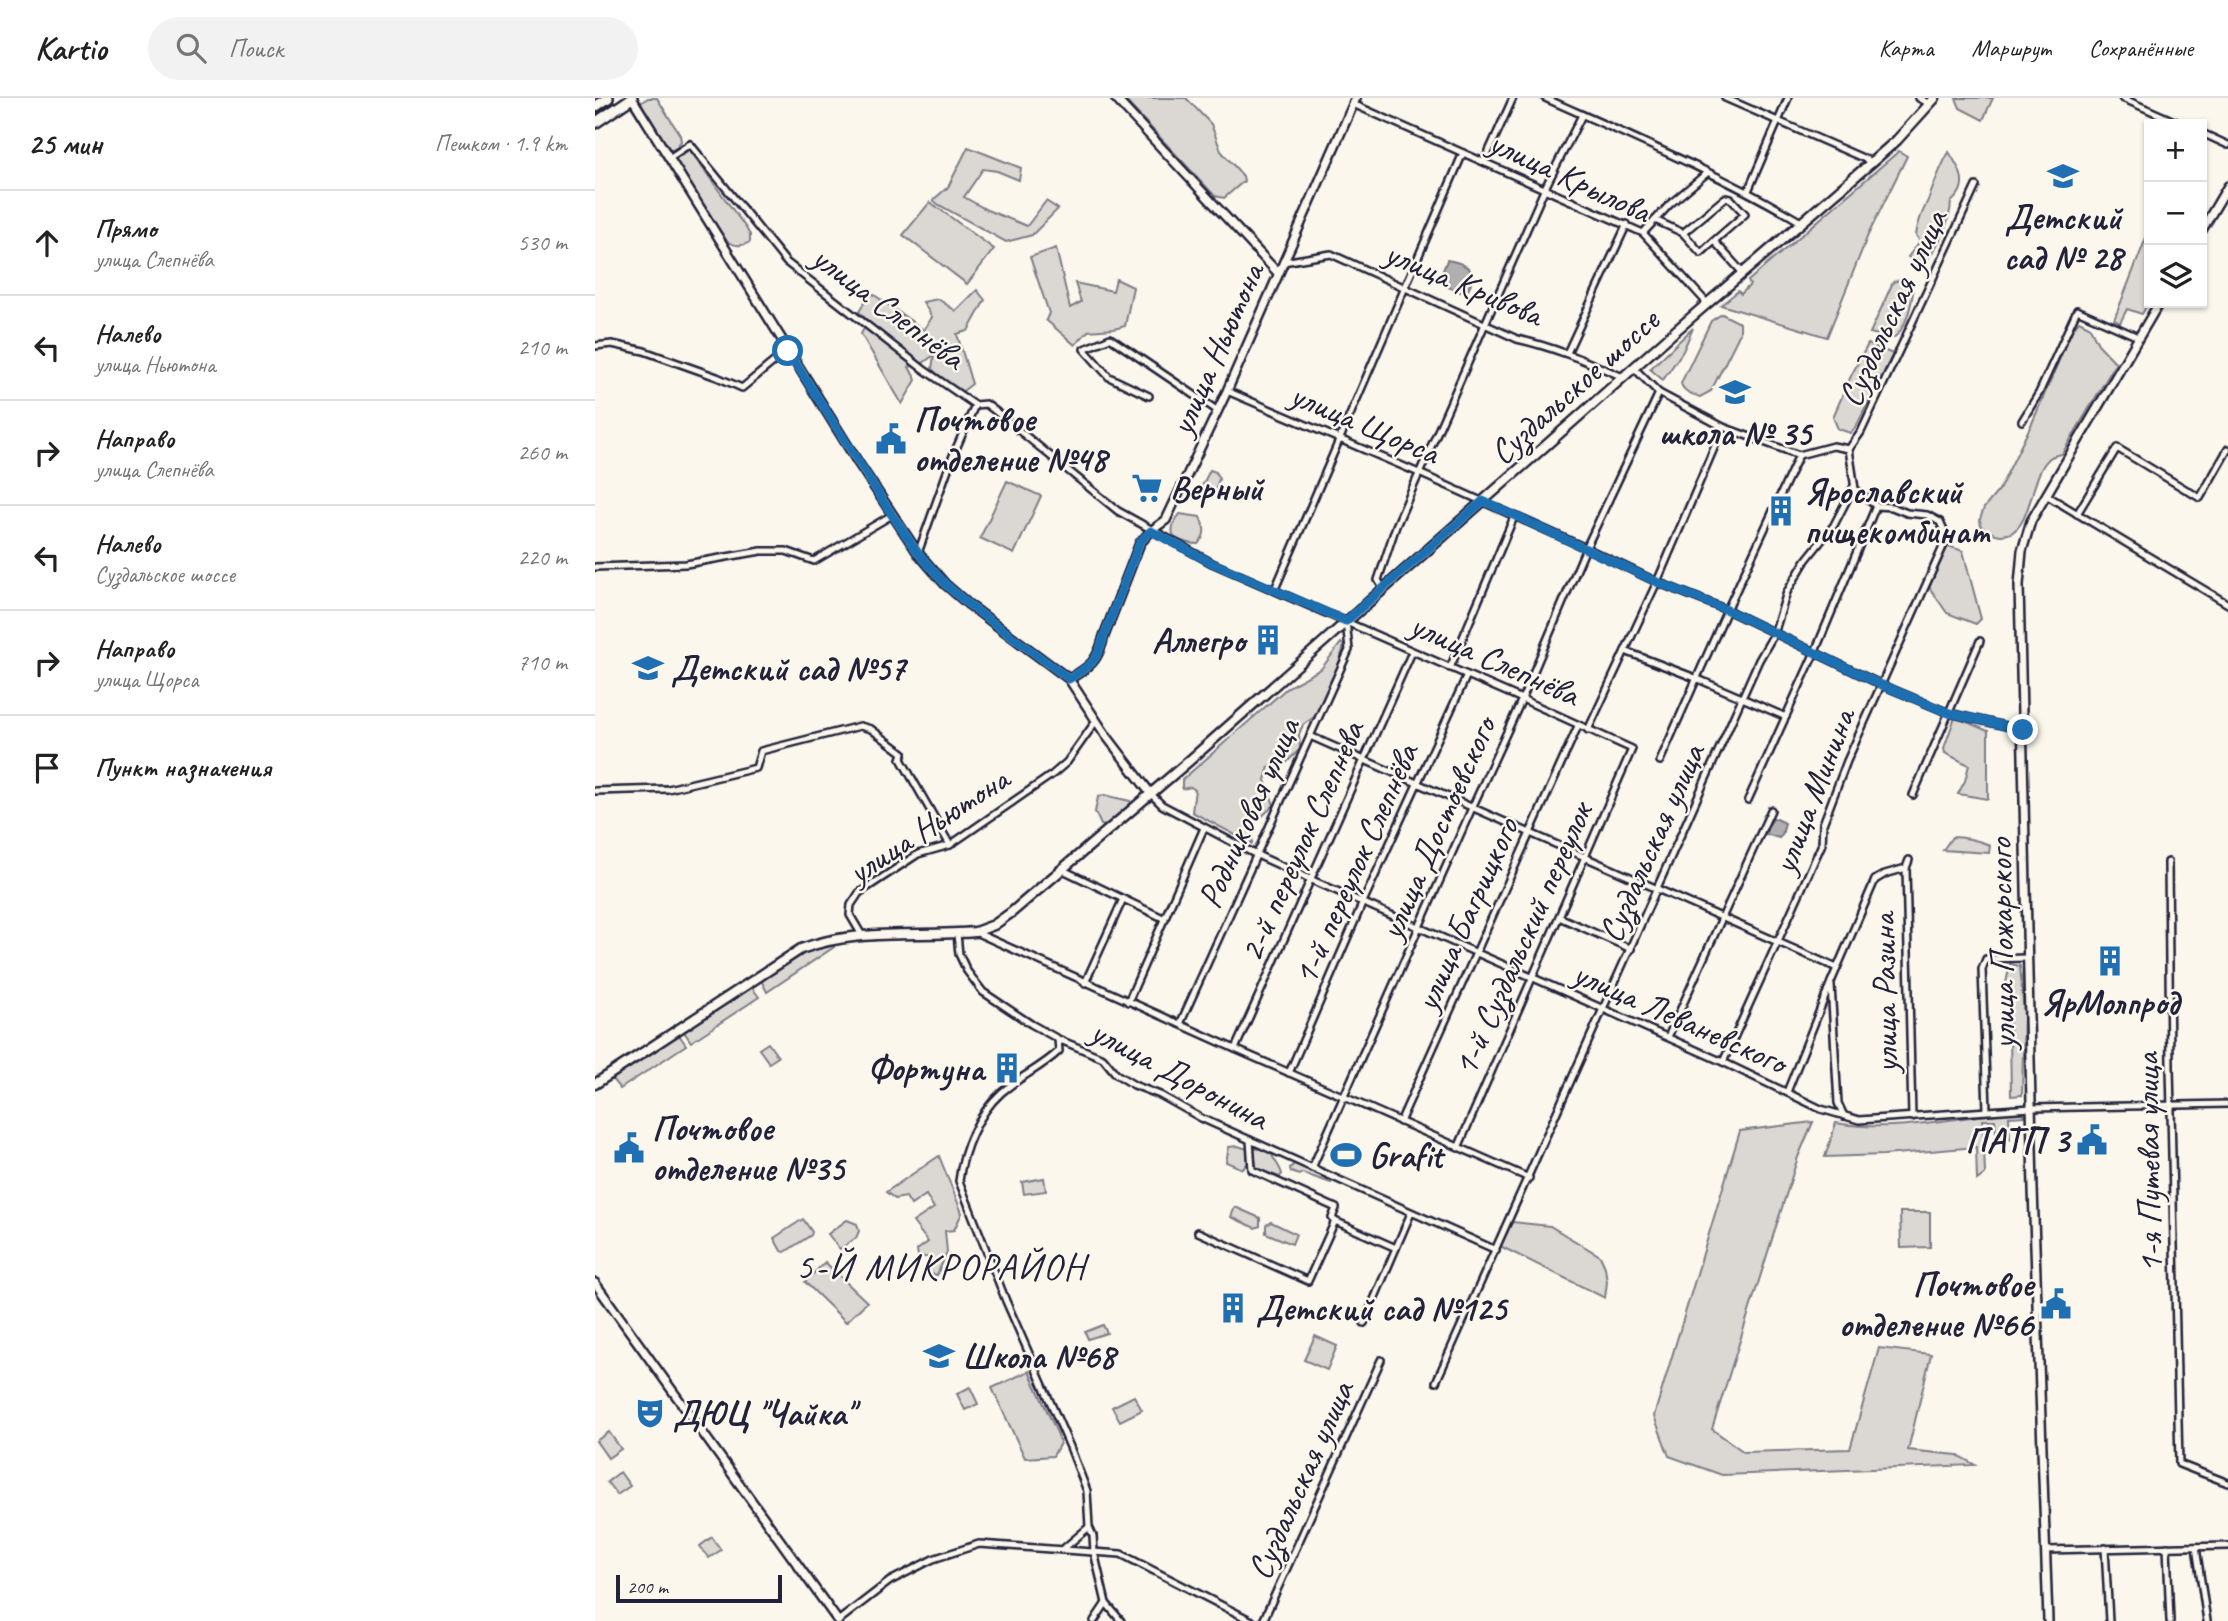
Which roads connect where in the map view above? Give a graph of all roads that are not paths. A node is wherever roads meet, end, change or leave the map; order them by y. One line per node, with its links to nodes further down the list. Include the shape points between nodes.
1 (632, 98): 12 (main road); 20 (street)
2 (1115, 98): 39 (street)
3 (1513, 98): 21 (street)
4 (1545, 98): 13 (street)
5 (1725, 98): 15 (street)
6 (1788, 98): 15 (street)
7 (1919, 98): 11 (street)
8 (2122, 98): 14 (street)
9 (601, 101): 12 (street)
10 (1355, 101): 19 (street, улица Крылова); 37 (street, улица Ньютона)
11 (1933, 101): 22 (main road, Суздальское шоссе)
12 (608, 114): 16 (main road)
13 (1582, 115): 23 (street); 26 (street)
14 (2170, 119)
15 (1777, 121): 22 (street); 28 (street)
16 (595, 123)
17 (2207, 135): 18 (street)
18 (2228, 145)
19 (1462, 153): 21 (street, улица Крылова); 40 (street)
20 (669, 158): 46 (street); 53 (street, улица Слепнёва, via 690,144 786,262)
21 (1484, 162): 26 (street, улица Крылова)
22 (1872, 162): 31 (main road, Суздальское шоссе)
23 (1707, 173): 27 (street); 30 (street)
24 (1976, 186): 58 (street, Суздальская улица)
25 (2228, 186): 32 (street)
26 (1545, 188): 33 (street, улица Крылова); 43 (street)
27 (1741, 188): 28 (street); 29 (street)
28 (1748, 191): 31 (street)
29 (1731, 199): 35 (street, via 1725,198); 36 (street, via 1745,214)
30 (1655, 219): 34 (street); 35 (street)
31 (1801, 222): 38 (main road, Суздальское шоссе)
32 (2207, 222)
33 (1627, 224): 34 (street, улица Крылова); 47 (street)
34 (1643, 233): 41 (street, улица Крылова)
35 (1683, 233): 36 (street, via 1701,253)
36 (1714, 242): 38 (street)
37 (1283, 262): 39 (street, улица Ньютона); 40 (street, улица Кривова, via 1331,254)
38 (1742, 272): 41 (main road, Суздальское шоссе)
39 (1278, 273): 50 (street, улица Ньютона)
40 (1404, 288): 43 (street, улица Кривова); 57 (street)
41 (1707, 303): 48 (main road, Суздальское шоссе)
42 (2156, 308): 44 (street, улица Пожарского)
43 (1484, 324): 47 (street, улица Кривова); 61 (street)
44 (2138, 337): 55 (street, via 2077,310); 63 (street, улица Пожарского)
45 (595, 346): 46 (street, via 612,344 644,351 742,388)
46 (788, 351): 67 (street)
47 (1567, 353): 49 (street, улица Кривова)
48 (1633, 368): 49 (main road, Суздальское шоссе); 51 (street)
49 (1623, 377): 64 (main road, Суздальское шоссе)
50 (1227, 391): 54 (street, улица Ньютона); 57 (street, улица Щорса)
51 (1659, 393): 56 (street); 70 (street, улица Достоевского)
52 (1149, 396): 54 (street, via 1109,377 1084,349 1110,338)
53 (975, 405): 69 (street, улица Слепнёва, via 986,404 1118,511); 71 (street)
54 (1218, 411): 69 (street, улица Ньютона, via 1166,520)
55 (2022, 421)
56 (1723, 427): 60 (street); 73 (street)
57 (1340, 439): 61 (street, улица Щорса); 75 (street)
58 (1849, 449): 60 (street, via 1833,446); 62 (street)
59 (2228, 449): 66 (street, via 2200,498 2117,448)
60 (1799, 455): 77 (street)
61 (1419, 473): 64 (street, улица Щорса); 74 (street, via 1378,580)
62 (1854, 486): 65 (street); 79 (street, Суздальская улица, via 1834,526 1787,592)
63 (2046, 495): 66 (street); 96 (street, улица Пожарского, via 2031,521 2022,551)
64 (1483, 501): 68 (street, улица Щорса); 74 (main road, Суздальское шоссе)
65 (1876, 506): 83 (street); 88 (street, улица Минина, via 1927,515 1940,522 1947,538)
66 (2077, 514): 76 (street)
67 (892, 515): 71 (street); 72 (street, via 814,561 786,551 761,551 686,564)
68 (1514, 517): 70 (street, улица Щорса); 84 (street)
69 (1151, 531): 75 (street, улица Слепнёва); 86 (street, улица Ньютона, via 1140,542 1100,651 1092,664)
70 (1586, 548): 73 (street, улица Щорса); 90 (street, улица Достоевского)
71 (918, 553): 86 (street, via 968,604)
72 (595, 567)
73 (1657, 582): 77 (street, улица Щорса); 81 (street)
74 (1383, 588): 78 (main road, Суздальское шоссе)
75 (1275, 589): 78 (street, улица Слепнёва)
76 (2228, 604)
77 (1727, 610): 79 (street, улица Щорса); 87 (street)
78 (1346, 621): 82 (street, улица Слепнёва); 97 (street, Родниковая улица, via 1349,650); 103 (main road, Суздальское шоссе)
79 (1774, 634): 83 (street, улица Щорса); 89 (street, Суздальская улица)
80 (1980, 641): 91 (street)
81 (1625, 651): 87 (street); 95 (street)
82 (1412, 652): 84 (street, улица Слепнёва); 99 (street, 2-й переулок Слепнева)
83 (1815, 654): 88 (street, улица Щорса); 92 (street)
84 (1450, 668): 85 (street, улица Слепнёва)
85 (1467, 675): 90 (street, улица Слепнёва); 101 (street, 1-й переулок Слепнёва)
86 (1069, 679): 93 (street)
87 (1698, 679): 89 (street); 100 (street)
88 (1882, 685): 91 (street, улица Щорса); 128 (street, улица Минина, via 1823,824 1822,844)
89 (1743, 698): 92 (street); 118 (street, Суздальская улица)
90 (1522, 699): 94 (street, улица Слепнёва); 106 (street, улица Достоевского)
91 (1949, 713): 96 (street, улица Щорса); 104 (street)
92 (1786, 717): 105 (street)
93 (1096, 722): 103 (street); 110 (street, улица Ньютона, via 1053,774)
94 (1578, 726): 95 (street, улица Слепнёва); 109 (street, улица Багрицкого)
95 (1588, 730): 98 (street, улица Слепнёва)
96 (2023, 730): 131 (street, улица Пожарского)
97 (1310, 736): 99 (street); 111 (street, Родниковая улица)
98 (1632, 749): 112 (street, 1-й Суздальский переулок)
99 (1364, 760): 101 (street); 117 (street, 2-й переулок Слепнева)
100 (1661, 761)
101 (1417, 784): 106 (street); 120 (street, 1-й переулок Слепнёва)
102 (595, 792): 110 (street, via 667,789 756,768 761,751 860,726 903,753 901,759)
103 (1151, 794): 108 (street, улица Леваневского); 116 (main road, Суздальское шоссе)
104 (1913, 795)
105 (1748, 800)
106 (1472, 808): 109 (street); 124 (street, улица Достоевского)
107 (1771, 810): 122 (street)
108 (1204, 828): 111 (street, улица Леваневского); 123 (street)
109 (1528, 833): 112 (street); 130 (street, улица Багрицкого)
110 (950, 845): 127 (street, улица Ньютона, via 918,854 859,893 849,915)
111 (1255, 854): 117 (street, улица Леваневского); 138 (street, Родниковая улица)
112 (1584, 858): 118 (street); 121 (street, 1-й Суздальский переулок)
113 (1909, 860): 115 (street)
114 (2168, 862): 148 (street, 1-я Путевая улица)
115 (1906, 867): 132 (street, via 1875,880); 152 (street, улица Разина)
116 (1063, 870): 119 (street); 125 (main road, Суздальское шоссе, via 994,925)
117 (1312, 880): 120 (street, улица Леваневского); 141 (street, 2-й переулок Слепнева)
118 (1658, 889): 122 (street); 129 (street, Суздальская улица)
119 (1123, 899): 123 (street); 135 (street)
120 (1363, 902): 124 (street, улица Леваневского); 143 (street, 1-й переулок Слепнёва)
121 (1559, 917): 129 (street); 133 (street, 1-й Суздальский переулок)
122 (1723, 917): 128 (street); 139 (street)
123 (1165, 919): 136 (street)
124 (1419, 927): 130 (street, улица Леваневского); 146 (street, улица Достоевского)
125 (975, 932): 126 (main road); 135 (street, улица Доронина)
126 (957, 934): 127 (main road); 140 (street, улица Доронина, via 959,954 983,992)
127 (863, 937): 144 (main road, улица Ньютона, via 823,941 801,949)
128 (1778, 941): 132 (street); 142 (street, улица Минина)
129 (1631, 949): 137 (street, Суздальская улица)
130 (1477, 953): 133 (street, улица Леваневского); 153 (street, улица Багрицкого)
131 (2027, 958): 149 (street, улица Пожарского); 150 (street, via 1986,959 1982,969)
132 (1837, 968): 134 (street)
133 (1533, 978): 137 (street, улица Леваневского); 155 (street, 1-й Суздальский переулок)
134 (1831, 982): 145 (street); 151 (street, via 1838,1102)
135 (1085, 983): 136 (street, улица Доронина)
136 (1128, 1002): 138 (street, улица Доронина)
137 (1603, 1010): 139 (street, улица Леваневского); 157 (street, Суздальская улица)
138 (1180, 1024): 141 (street, улица Доронина)
139 (1668, 1037): 142 (street, улица Леваневского)
140 (1058, 1039): 154 (street, улица Доронина, via 1103,1058 1116,1074 1134,1085); 168 (street, via 1059,1051 986,1109 959,1181 1087,1491)
141 (1235, 1049): 143 (street, улица Доронина)
142 (1723, 1062): 145 (street, улица Леваневского)
143 (1289, 1073): 146 (street, улица Доронина)
144 (595, 1084)
145 (1787, 1092): 151 (street, улица Леваневского)
146 (1343, 1096): 153 (street, улица Доронина); 156 (street, улица Достоевского)
147 (2228, 1104): 148 (street, улица Леваневского)
148 (2171, 1106): 149 (street, улица Леваневского); 167 (street, 1-я Путевая улица, via 2179,1464)
149 (2031, 1108): 150 (street, улица Леваневского); 174 (street, улица Пожарского)
150 (1987, 1110): 152 (street, улица Леваневского)
151 (1844, 1116): 152 (street, улица Леваневского, via 1859,1120)
152 (1912, 1117)
153 (1400, 1122): 155 (street, улица Доронина)
154 (1250, 1140): 156 (street, улица Доронина); 159 (street, via 1252,1170 1336,1208)
155 (1458, 1148): 157 (street, улица Доронина)
156 (1312, 1168): 158 (street, улица Доронина)
157 (1529, 1178): 162 (street, Суздальская улица)
158 (1411, 1213): 161 (street); 162 (street, улица Доронина)
159 (1335, 1221): 160 (street, via 1308,1281); 161 (street)
160 (1198, 1232)
161 (1396, 1248): 164 (street)
162 (1496, 1250): 166 (street, Суздальская улица)
163 (595, 1283): 177 (street)
164 (1364, 1323)
165 (1381, 1360): 181 (street, Суздальская улица)
166 (1436, 1382)
167 (2228, 1483)
168 (1089, 1527): 173 (street); 175 (street)
169 (2228, 1546): 171 (street)
170 (2167, 1547): 171 (street); 172 (street); 184 (street)
171 (2196, 1547): 185 (street)
172 (2105, 1548): 174 (street); 183 (street)
173 (1062, 1550): 175 (street, Суздальская улица); 177 (street, Суздальская улица, via 979,1544 933,1559 890,1581)
174 (2045, 1550): 182 (street, улица Пожарского)
175 (1094, 1552): 176 (street); 180 (street, Суздальская улица, via 1121,1554)
176 (1106, 1603): 178 (street); 179 (street)
177 (838, 1621)
178 (1094, 1621)
179 (1121, 1621)
180 (1252, 1621)
181 (1263, 1621)
182 (2048, 1621)
183 (2109, 1621)
184 (2171, 1621)
185 (2207, 1621)

